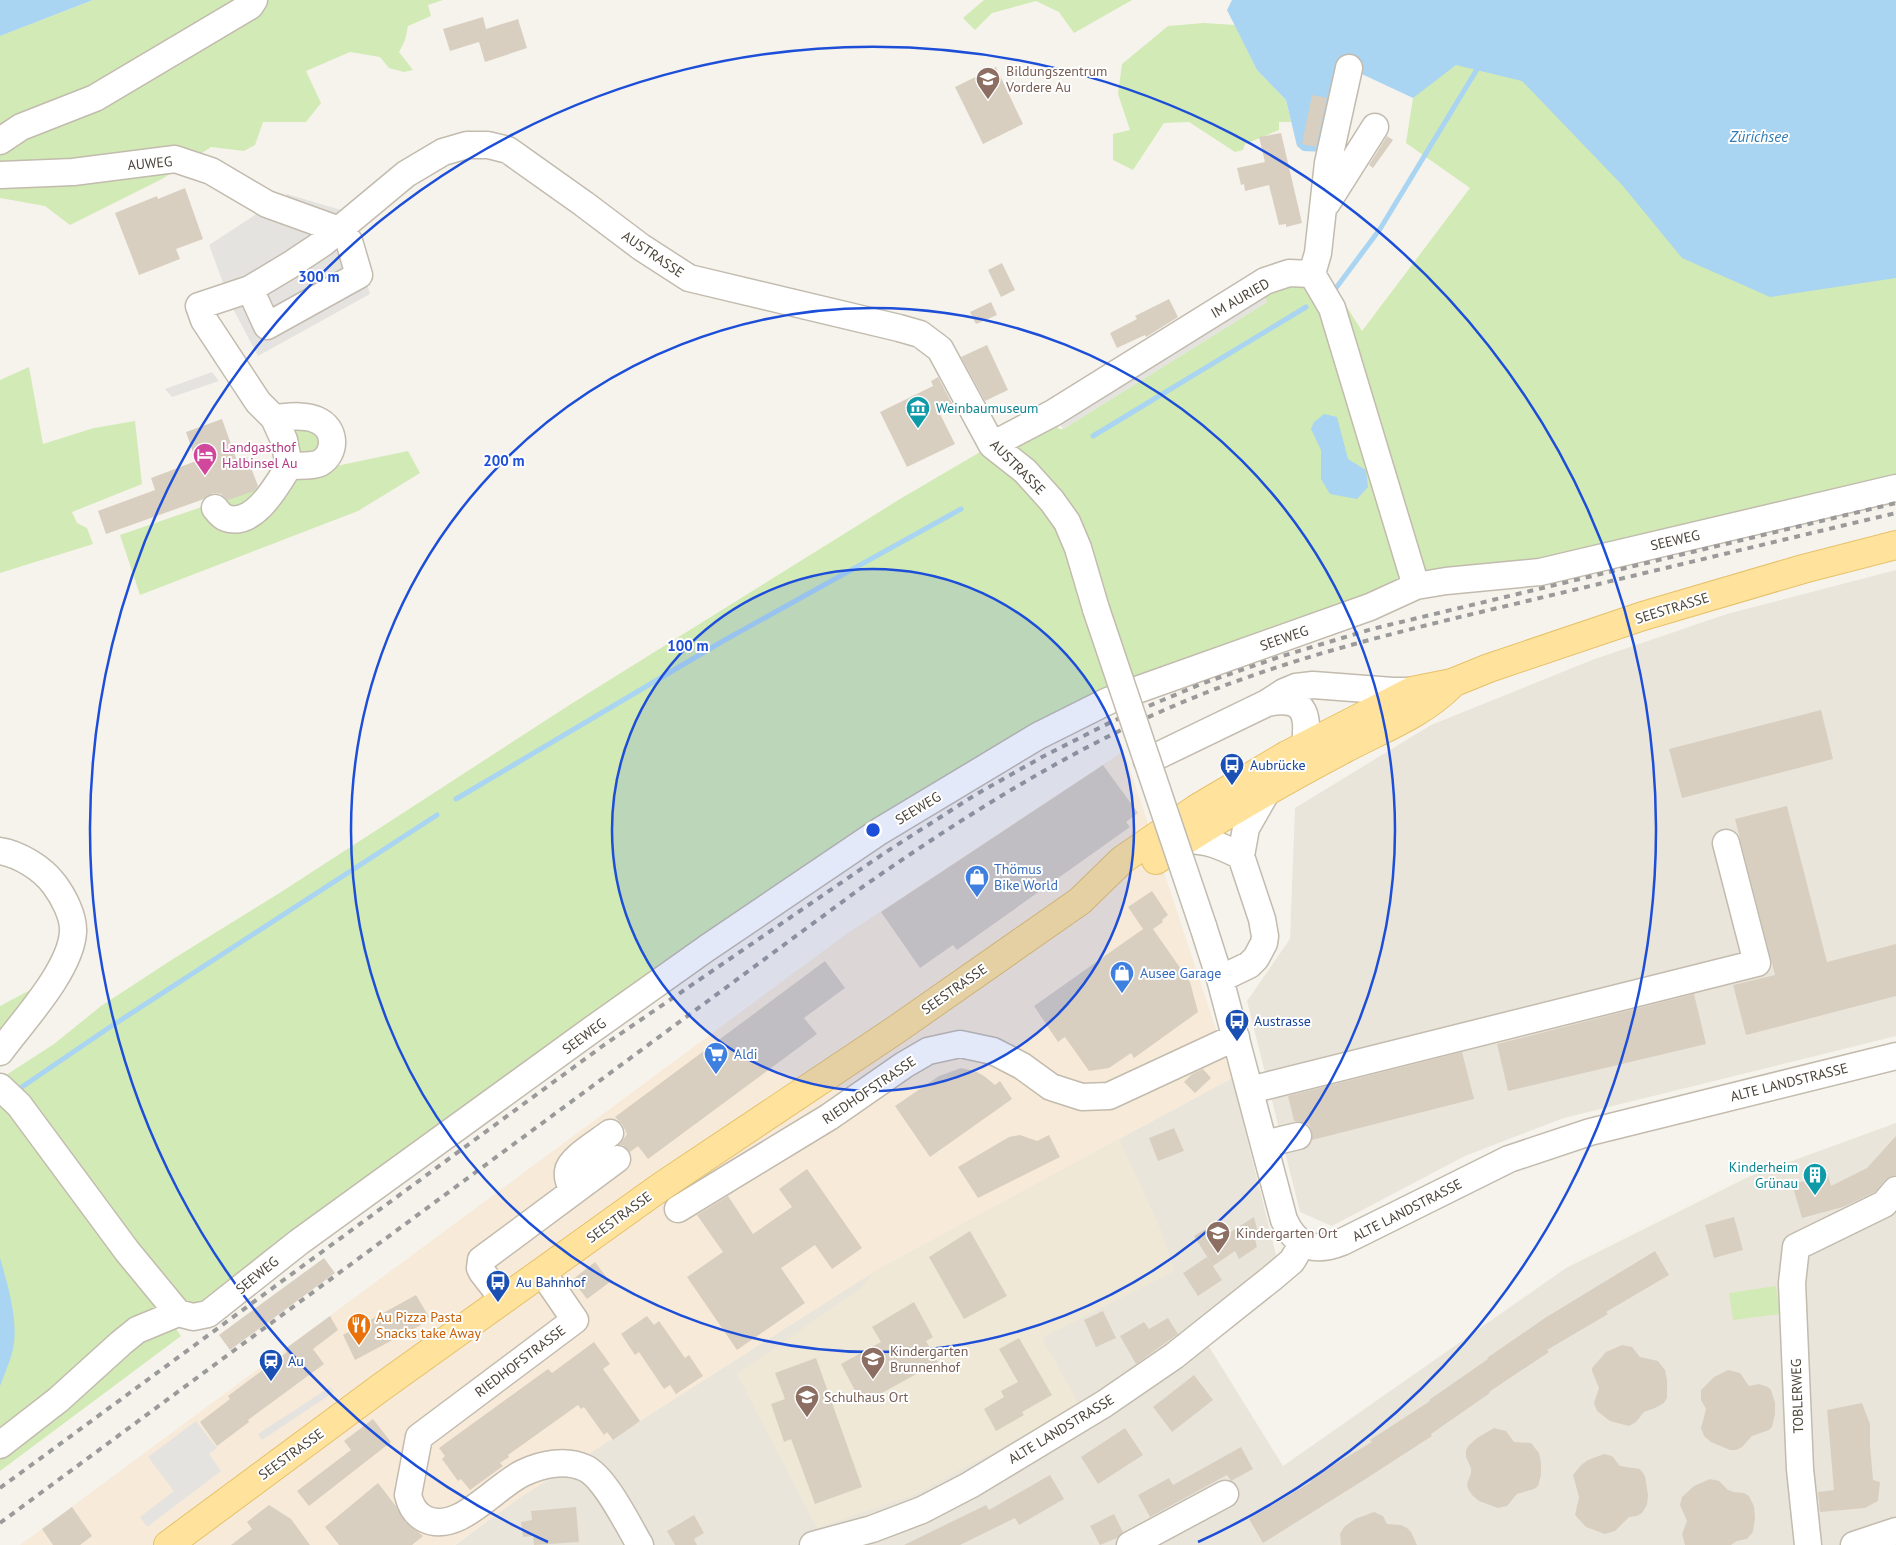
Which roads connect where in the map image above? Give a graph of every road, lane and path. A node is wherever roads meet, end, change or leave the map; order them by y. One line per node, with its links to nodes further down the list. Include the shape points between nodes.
1 (254, 0): 4 (street, via 250,6 95,98 21,127)
2 (1350, 68): 6 (street, via 1328,163)
3 (1375, 128): 6 (street)
4 (0, 141)
5 (0, 175): 7 (street, AUWEG, via 73,172 175,159 211,171 288,213)
6 (1324, 208): 8 (street)
7 (339, 230): 9 (street, AUSTRASSE); 9 (street, via 349,241 359,275 267,326); 11 (street, AUSTRASSE, via 406,174 443,152 467,145 488,145 508,150 689,278 920,334 940,348)
8 (1312, 274): 11 (street, IM AURIED, via 1289,273 1266,281 1053,413); 16 (street, via 1332,308)
9 (250, 289): 10 (street, AUSTRASSE, via 199,306 204,320 258,402)
10 (274, 418): 12 (street, via 284,440); 12 (street, via 317,420 330,430 333,444 329,456 318,464)
11 (992, 445): 21 (street, AUSTRASSE, bridge, via 1025,471 1067,522)
12 (289, 466): 14 (street, via 267,500 253,513 235,520 224,518)
13 (1896, 488): 16 (street, SEEWEG, via 1540,572)
14 (215, 508)
15 (1896, 545): 17 (main road, SEESTRASSE, via 1643,616)
16 (1416, 586): 44 (street, SEEWEG, via 1370,607 1108,701 1038,736 880,831 707,948 299,1242 208,1314 193,1317)
17 (1452, 683): 18 (main road, SEESTRASSE); 22 (main road, SEESTRASSE, via 1420,710)
18 (1412, 691): 19 (street, via 1313,686 1284,692); 20 (main road, SEESTRASSE)
19 (1267, 703): 20 (street, via 1290,701 1301,706 1306,715); 21 (street)
20 (1305, 745): 27 (main road, SEESTRASSE, via 1232,786 1122,860)
21 (1147, 761): 28 (street, AUSTRASSE, bridge)
22 (1266, 793): 23 (main road, SEESTRASSE); 26 (street, via 1246,828)
23 (1185, 840): 26 (street, via 1202,840); 27 (main road, SEESTRASSE, via 1133,875)
24 (1726, 843): 33 (street, via 1757,963)
25 (0, 851): 30 (street, via 13,853 48,875 66,901 73,932 55,979)
26 (1241, 856): 28 (street, via 1262,919 1264,942 1249,965)
27 (1080, 901): 42 (main road, SEESTRASSE, via 662,1186)
28 (1220, 979): 29 (street, AUSTRASSE)
29 (1236, 1037): 33 (street, AUSTRASSE); 40 (street, RIEDHOFSTRASSE, via 1109,1096 1082,1097 1051,1087 1022,1066 993,1052 960,1044 928,1050 829,1118)
30 (0, 1052)
31 (1896, 1056): 41 (street, ALTE LANDSTRASSE, via 1590,1132 1509,1159 1329,1247 1318,1249)
32 (0, 1087): 44 (street, via 19,1105)
33 (1250, 1090): 36 (street, AUSTRASSE)
34 (610, 1133): 39 (street, via 568,1169)
35 (1298, 1136): 36 (street)
36 (1264, 1144): 41 (street, AUSTRASSE, via 1284,1220)
37 (617, 1159): 39 (street)
38 (1896, 1190): 52 (street, TOBLERWEG, via 1884,1204 1796,1248 1792,1283 1800,1469)
39 (573, 1191): 43 (street, via 481,1260 482,1272)
40 (678, 1209)
41 (1302, 1244): 50 (street, ALTE LANDSTRASSE, via 1292,1261 1272,1278 1174,1356 1104,1404 970,1485 922,1510 872,1529)
42 (542, 1272): 43 (main road, SEESTRASSE); 49 (street, RIEDHOFSTRASSE, via 575,1320 419,1437 408,1495 410,1504 420,1516 432,1523 452,1521 521,1473 542,1465 567,1463 585,1468 603,1484)
43 (502, 1299): 48 (main road, SEESTRASSE)
44 (178, 1312): 45 (street, via 137,1330 58,1400)
45 (0, 1445)
46 (1225, 1494): 51 (street)
47 (1896, 1531): 53 (street)
48 (168, 1545)
49 (640, 1545)
50 (813, 1545)
51 (1130, 1545)
52 (1808, 1545)
53 (1854, 1545)

